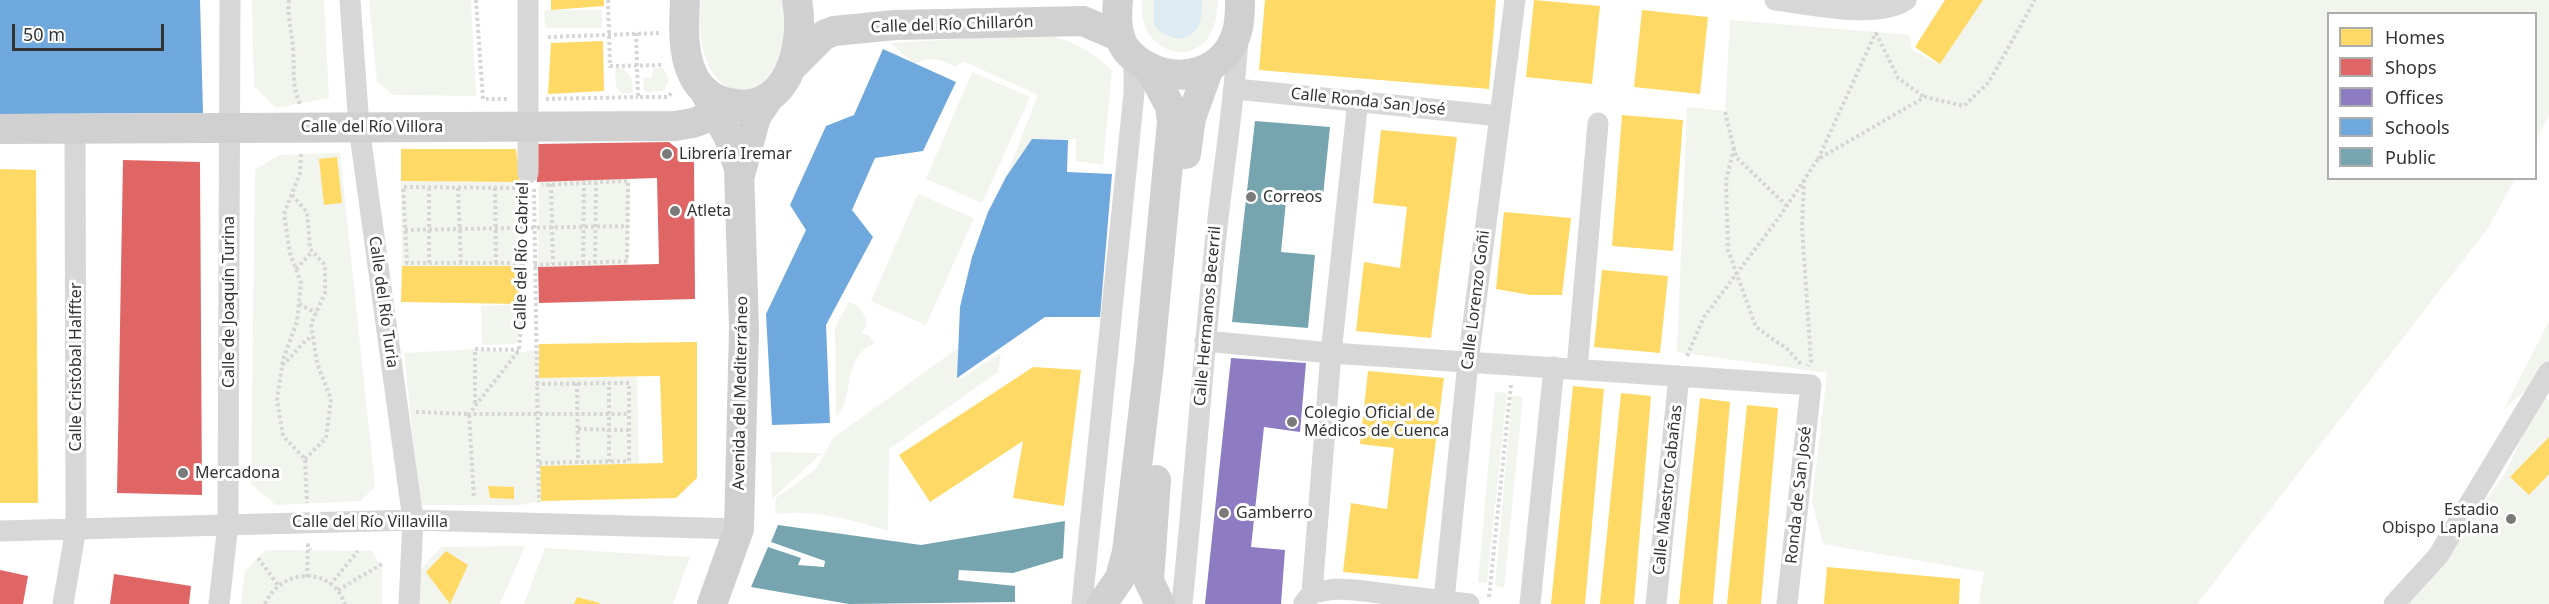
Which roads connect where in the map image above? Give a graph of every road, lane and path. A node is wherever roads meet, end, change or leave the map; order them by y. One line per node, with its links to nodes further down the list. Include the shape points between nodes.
1 (230, 0): 36 (street, Calle de Joaquín Turina)
2 (289, 0): 39 (path, via 293,88)
3 (350, 0): 35 (street, Calle del Río Turia)
4 (476, 0): 32 (path, via 483,99)
5 (528, 0): 17 (street, Calle del Río Cabriel)
6 (608, 0): 16 (path)
7 (685, 0): 30 (street, via 688,64)
8 (797, 0): 21 (street, via 800,23)
9 (1118, 0): 19 (street, via 1116,19)
10 (1515, 0): 33 (street, Calle Lorenzo Goñi)
11 (1775, 0): 12 (street, via 1876,10)
12 (1906, 0)
13 (2035, 0): 28 (path, via 1989,82 1964,106)
14 (1239, 14): 23 (street, via 1223,54); 25 (street, Calle Hermanos Becerril)
15 (636, 33): 16 (path); 18 (path, via 662,33); 22 (path)
16 (607, 34): 17 (path); 22 (path, via 610,66)
17 (529, 37): 32 (street, Calle del Río Cabriel)
18 (664, 42)
19 (1135, 55): 21 (street, Calle del Río Chillarón, via 1083,21 895,25 834,31 824,35); 23 (street, Calle del Río Chillarón, via 1174,76); 127 (street); 128 (street, via 1170,106 1172,122 1127,552 1120,578)
20 (670, 65): 22 (path)
21 (794, 65): 26 (street, Calle del Río Chillarón)
22 (637, 66): 27 (path)
23 (1209, 68): 130 (street, via 1191,118 1164,383 1149,581)
24 (673, 81): 27 (path, via 674,89 668,97)
25 (1236, 89): 29 (street, Calle Ronda San José); 77 (street, Calle Hermanos Becerril)
26 (770, 96): 30 (street, Calle del Río Villora); 42 (street, Calle del Río Chillarón, via 756,117)
27 (638, 97): 32 (path)
28 (1924, 97): 41 (path); 41 (path, via 1898,78 1876,32)
29 (1358, 100): 33 (street, Calle Ronda San José); 79 (street)
30 (721, 103): 32 (street, Calle del Río Villora, via 675,126); 42 (street)
31 (1725, 112): 40 (path)
32 (529, 113): 35 (street, Calle del Río Villora); 43 (street, Calle del Río Cabriel)
33 (1500, 116): 80 (street, Calle Lorenzo Goñi)
34 (1598, 123): 85 (street)
35 (359, 127): 39 (street, Calle del Río Villora); 90 (street, Calle del Río Turia)
36 (230, 128): 38 (street, Calle del Río Villora); 39 (street, Calle del Río Villora); 107 (street, Calle de Joaquín Turina)
37 (0, 129): 38 (street, Calle del Río Villora)
38 (75, 129): 108 (street, Calle Cristóbal Halffter)
39 (305, 141): 51 (path)
40 (1734, 148): 52 (path, via 1736,157); 73 (path, via 1726,181 1728,250)
41 (1818, 159): 44 (path)
42 (740, 178): 109 (street, Avenida del Mediterráneo, via 744,328)
43 (525, 180): 50 (path); 59 (path, Calle del Río Cabriel)
44 (1804, 180): 52 (path); 73 (path, via 1802,227 1811,361 1806,370 1756,327)
45 (584, 183): 46 (path); 47 (path); 53 (path)
46 (596, 183): 54 (path); 55 (path, via 628,181)
47 (551, 184): 56 (path, via 534,185); 57 (path)
48 (429, 187): 49 (path); 60 (path, via 403,187); 62 (path)
49 (458, 188): 50 (path); 61 (path)
50 (495, 188): 58 (path)
51 (292, 195): 63 (path, via 307,212); 72 (path, via 284,214)
52 (1787, 206): 73 (path)
53 (584, 226): 54 (path); 57 (path); 68 (path)
54 (596, 226): 55 (path); 69 (path)
55 (628, 226): 69 (path, via 627,261)
56 (534, 227): 57 (path); 59 (path); 71 (path)
57 (552, 227): 70 (path)
58 (496, 228): 59 (path); 61 (path); 66 (path)
59 (524, 228): 67 (path, Calle del Río Cabriel)
60 (405, 230): 62 (path); 64 (path, via 406,263)
61 (460, 230): 62 (path); 65 (path)
62 (429, 231): 64 (path)
63 (312, 252): 72 (path); 75 (path, via 325,265 325,293)
64 (429, 263): 65 (path)
65 (461, 263): 66 (path)
66 (496, 263): 67 (path)
67 (524, 263): 78 (path, Calle del Río Cabriel)
68 (583, 263): 69 (path); 70 (path)
69 (595, 263)
70 (553, 264): 71 (path)
71 (534, 265): 89 (path)
72 (296, 269): 74 (path, via 301,283)
73 (1736, 275): 84 (path, via 1704,317)
74 (299, 304): 75 (path); 81 (path)
75 (316, 314): 76 (path)
76 (313, 336): 81 (path); 99 (path, via 317,363 331,399 326,438)
77 (1205, 341): 79 (street); 131 (street, Calle Hermanos Becerril)
78 (519, 350): 91 (path, Calle del Río Cabriel); 91 (path, via 475,349 476,401)
79 (1331, 353): 80 (street); 119 (street)
80 (1468, 362): 82 (street); 120 (street, Calle Lorenzo Goñi)
81 (282, 365): 99 (path, via 277,400 283,436)
82 (1514, 365): 83 (street); 133 (path)
83 (1554, 367): 85 (street); 134 (street)
84 (1683, 367): 85 (street); 135 (street, Calle Maestro Cabañas); 136 (street, Ronda de San José, via 1811,386)
85 (1577, 369)
86 (2549, 372): 137 (street, via 2438,556)
87 (577, 383): 88 (path); 89 (path); 93 (path)
88 (609, 383): 94 (path); 95 (path, via 629,383)
89 (536, 384): 92 (path)
90 (398, 411): 91 (path); 105 (street, Calle del Río Turia)
91 (469, 414): 92 (path); 103 (path)
92 (537, 414): 93 (path); 102 (path)
93 (578, 414): 94 (path); 96 (path)
94 (609, 414): 95 (path); 97 (path)
95 (629, 414): 98 (path)
96 (578, 429): 97 (path); 100 (path)
97 (609, 429): 98 (path); 101 (path)
98 (629, 430): 101 (path, via 629,460)
99 (305, 459): 106 (path)
100 (578, 462): 101 (path); 102 (path)
101 (609, 462)
102 (538, 463): 104 (path)
103 (474, 500)
104 (539, 501)
105 (412, 520): 106 (street, Calle del Río Villavilla); 109 (street, Calle del Río Villavilla); 125 (street, Calle del Río Turia)
106 (308, 522): 107 (street, Calle del Río Villavilla)
107 (228, 524): 108 (street, Calle del Río Villavilla); 122 (street, Calle de Joaquín Turina)
108 (76, 528): 110 (street, Calle del Río Villavilla); 121 (street, Calle Cristóbal Halffter)
109 (739, 529): 126 (street, Avenida del Mediterráneo)
110 (0, 531)
111 (310, 550): 115 (path, via 308,545)
112 (358, 551): 117 (path)
113 (258, 558): 116 (path)
114 (382, 564): 118 (path)
115 (307, 576): 116 (path, via 291,577); 117 (path, via 317,576)
116 (278, 585): 123 (path)
117 (330, 585): 118 (path)
118 (338, 590): 124 (path)
119 (1308, 598): 120 (street, via 1335,589)
120 (1444, 600): 132 (street)
121 (63, 604)
122 (219, 604)
123 (265, 604)
124 (345, 604)
125 (409, 604)
126 (712, 604)
127 (1082, 604)
128 (1104, 604): 129 (street, via 1130,598)
129 (1156, 604)
130 (1160, 604)
131 (1182, 604)
132 (1468, 604)
133 (1488, 604)
134 (1530, 604)
135 (1656, 604)
136 (1787, 604)
137 (2394, 604)

